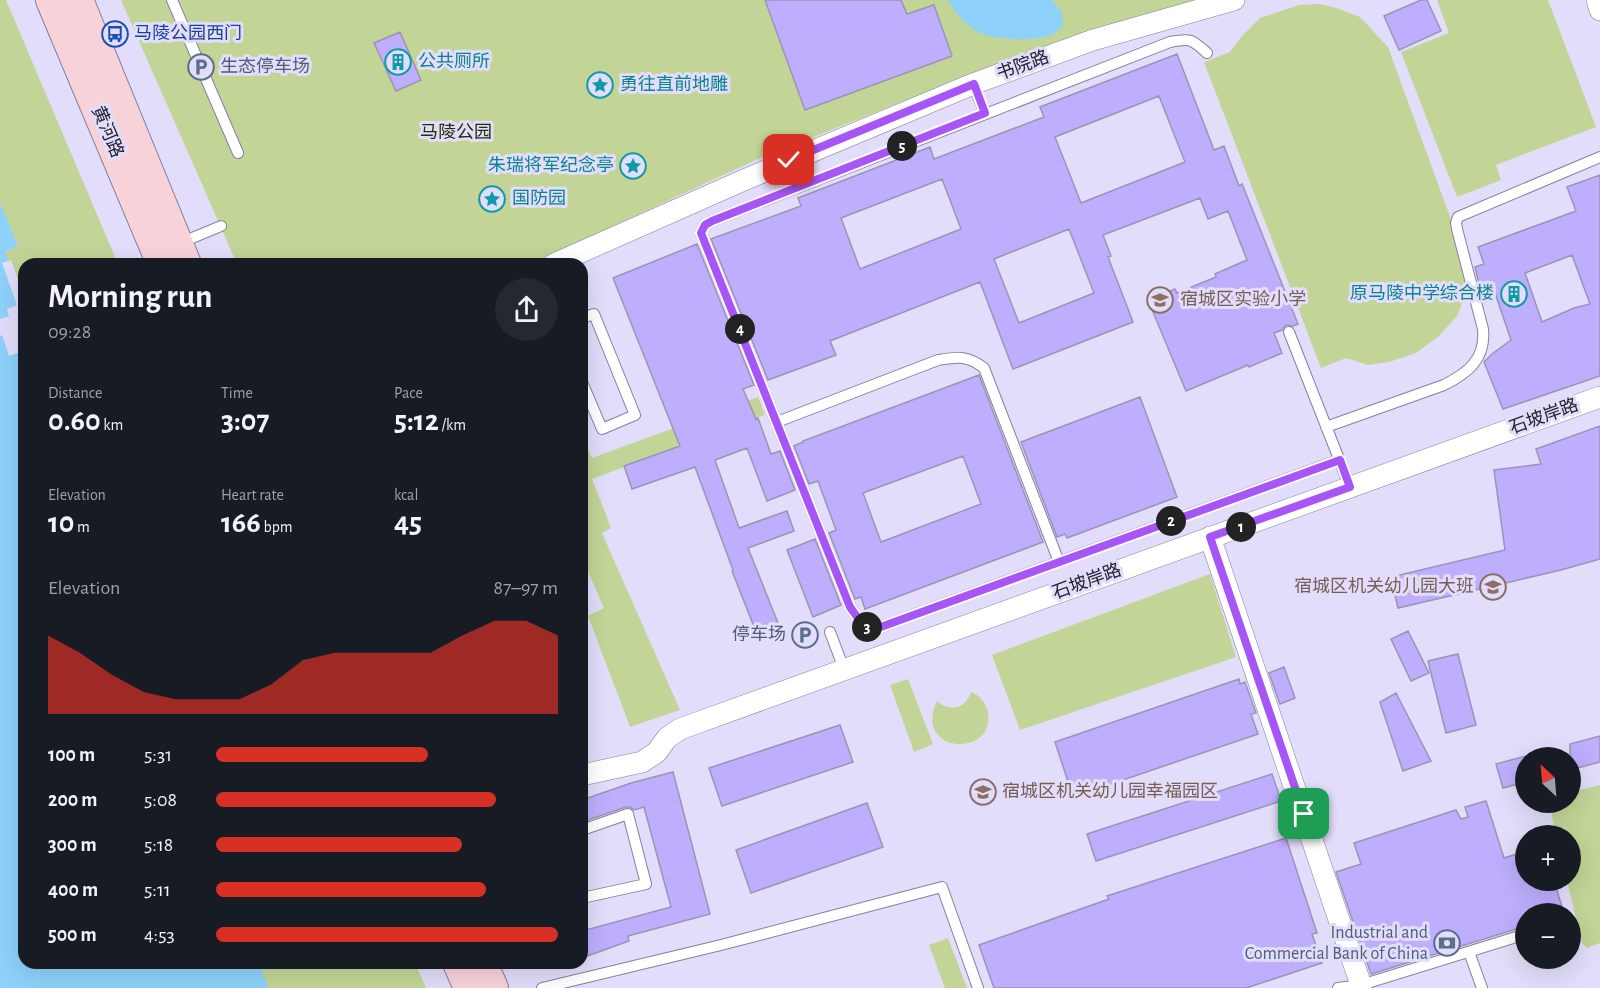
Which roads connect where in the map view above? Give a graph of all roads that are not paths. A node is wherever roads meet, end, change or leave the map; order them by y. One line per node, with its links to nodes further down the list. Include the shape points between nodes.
1 (51, 0): 13 (main road, 黄河路)
2 (78, 0): 13 (main road, 黄河路)
3 (172, 0): 10 (lane)
4 (1234, 0): 8 (street, 书院路, via 1092,40)
5 (1597, 0): 6 (street)
6 (1600, 10)
7 (1207, 53): 9 (lane, via 1197,43 1185,39 1170,42)
8 (974, 84): 9 (lane); 14 (street, 书院路)
9 (985, 113): 19 (lane, via 705,225 701,233)
10 (238, 153)
11 (1600, 157): 20 (lane, via 1458,217 1457,229 1484,338 1482,351 1469,369 1444,385)
12 (221, 226): 13 (lane)
13 (171, 256)
14 (568, 258)
15 (588, 316): 17 (lane, via 594,314 635,416 602,429)
16 (1289, 332): 20 (lane)
17 (588, 396)
18 (1600, 397): 22 (street, 石坡岸路)
19 (777, 422): 24 (lane, via 850,607 868,628 878,628); 24 (lane, via 938,360 973,359 984,368)
20 (1326, 427): 21 (lane)
21 (1340, 460): 22 (lane); 24 (lane)
22 (1350, 487): 23 (street, 石坡岸路)
23 (1210, 537): 26 (street, 石坡岸路); 34 (street)
24 (1059, 562)
25 (830, 632): 26 (lane)
26 (844, 669): 27 (street, 石坡岸路, via 680,729 642,762)
27 (588, 774)
28 (588, 828): 29 (lane, via 628,814 646,884)
29 (588, 897)
30 (1515, 937): 31 (lane)
31 (1469, 952): 34 (lane); 40 (lane)
32 (461, 969): 35 (main road)
33 (485, 969): 36 (main road)
34 (1361, 985): 39 (lane)
35 (469, 988)
36 (493, 988)
37 (542, 988): 38 (lane, via 942,887)
38 (978, 988)
39 (1338, 988)
40 (1482, 988)

